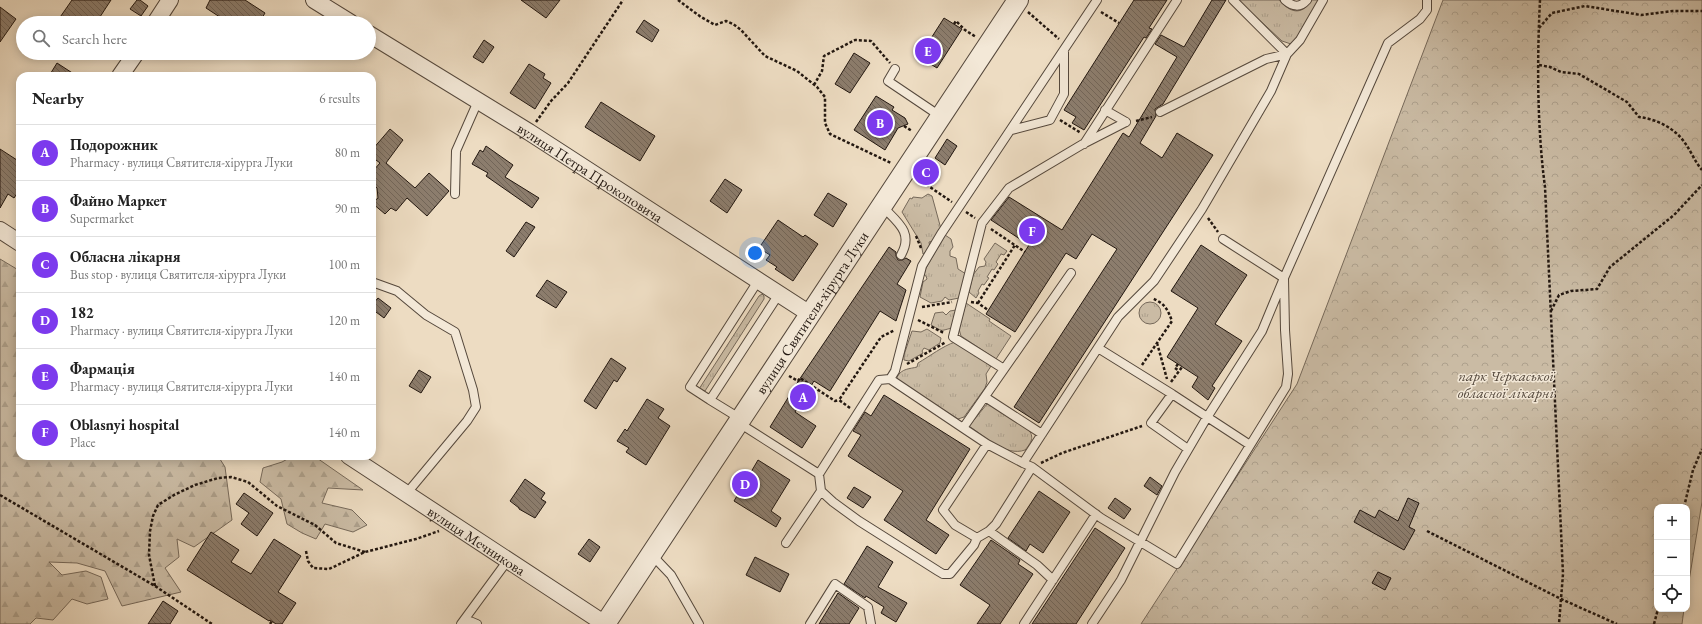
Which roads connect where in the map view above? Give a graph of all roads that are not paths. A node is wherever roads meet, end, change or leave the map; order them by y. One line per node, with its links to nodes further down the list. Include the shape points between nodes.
1 (170, 0): 11 (street)
2 (314, 0): 12 (street)
3 (1097, 0): 14 (lane)
4 (1177, 0): 20 (lane)
5 (1233, 0): 15 (lane)
6 (1286, 0): 7 (lane, via 1293,6 1303,4)
7 (1306, 0)
8 (1323, 0): 15 (lane, via 1300,40)
9 (1427, 0): 32 (lane, via 1427,10 1420,19 1388,43)
10 (1021, 5): 22 (street, вулиця Святителя-хірурга Луки)
11 (160, 16)
12 (340, 16)
13 (376, 38): 19 (street, вулиця Петра Прокоповича)
14 (1066, 48): 23 (lane); 23 (lane, via 1064,94 1050,120)
15 (1288, 54): 21 (lane, via 1266,59); 37 (lane, via 1271,91 1202,209 1154,281 1118,317)
16 (131, 60): 18 (street)
17 (895, 69): 22 (lane, via 888,81)
18 (123, 72)
19 (478, 101): 25 (lane, via 456,151); 33 (street, вулиця Петра Прокоповича)
20 (1105, 110): 24 (lane); 24 (lane, via 1126,122)
21 (1160, 112)
22 (940, 116): 26 (street, вулиця Святителя-хірурга Луки)
23 (1012, 130): 39 (lane, via 922,266 895,371)
24 (1086, 141): 38 (lane, via 1009,188 982,223 953,337)
25 (455, 194)
26 (882, 206): 30 (lane, via 906,236); 36 (street, вулиця Святителя-хірурга Луки)
27 (0, 230): 28 (street)
28 (16, 236)
29 (1223, 239): 32 (lane)
30 (901, 255)
31 (1071, 273): 38 (lane)
32 (1284, 278): 43 (lane, via 1262,331); 48 (lane, via 1288,374 1286,387)
33 (758, 280): 35 (street, вулиця Петра Прокоповича); 42 (lane, via 690,387)
34 (376, 283): 55 (lane, via 397,291 426,315 455,332 476,407)
35 (779, 294): 36 (street, вулиця Петра Прокоповича); 42 (lane)
36 (810, 314): 44 (street, вулиця Святителя-хірурга Луки)
37 (1098, 348): 40 (lane); 46 (lane)
38 (1004, 369): 41 (lane)
39 (890, 380): 45 (lane); 53 (lane, via 879,380)
40 (1172, 394): 43 (lane); 49 (lane, via 1151,423)
41 (985, 397): 45 (lane); 46 (lane)
42 (710, 400): 44 (lane)
43 (1208, 417): 48 (lane); 49 (lane)
44 (739, 421): 53 (lane); 61 (street, вулиця Святителя-хірурга Луки)
45 (963, 428): 47 (lane)
46 (1042, 434): 51 (lane)
47 (987, 444): 51 (lane); 58 (lane, via 943,510 954,525)
48 (1250, 445): 59 (lane, via 1177,564)
49 (1188, 449): 59 (lane)
50 (355, 460): 55 (street, вулиця Мечникова)
51 (1023, 463): 52 (lane)
52 (1032, 467): 56 (lane); 57 (lane)
53 (819, 474): 54 (lane)
54 (821, 491): 58 (lane, via 859,521 943,574 950,574); 60 (lane)
55 (407, 493): 62 (street, вулиця Мечникова)
56 (1096, 514): 59 (lane); 63 (lane)
57 (990, 531): 58 (lane); 63 (lane, via 1038,564)
58 (977, 538)
59 (1140, 542): 71 (lane, via 1121,580)
60 (786, 544)
61 (652, 554): 66 (street, вулиця Святителя-хірурга Луки); 67 (lane, via 671,575)
62 (508, 560): 64 (lane); 66 (street, вулиця Мечникова)
63 (1053, 580): 70 (lane)
64 (463, 621): 65 (lane)
65 (477, 624)
66 (605, 624)
67 (699, 624)
68 (810, 624): 69 (lane, via 835,584 868,607)
69 (871, 624)
70 (1024, 624)
71 (1092, 624)

